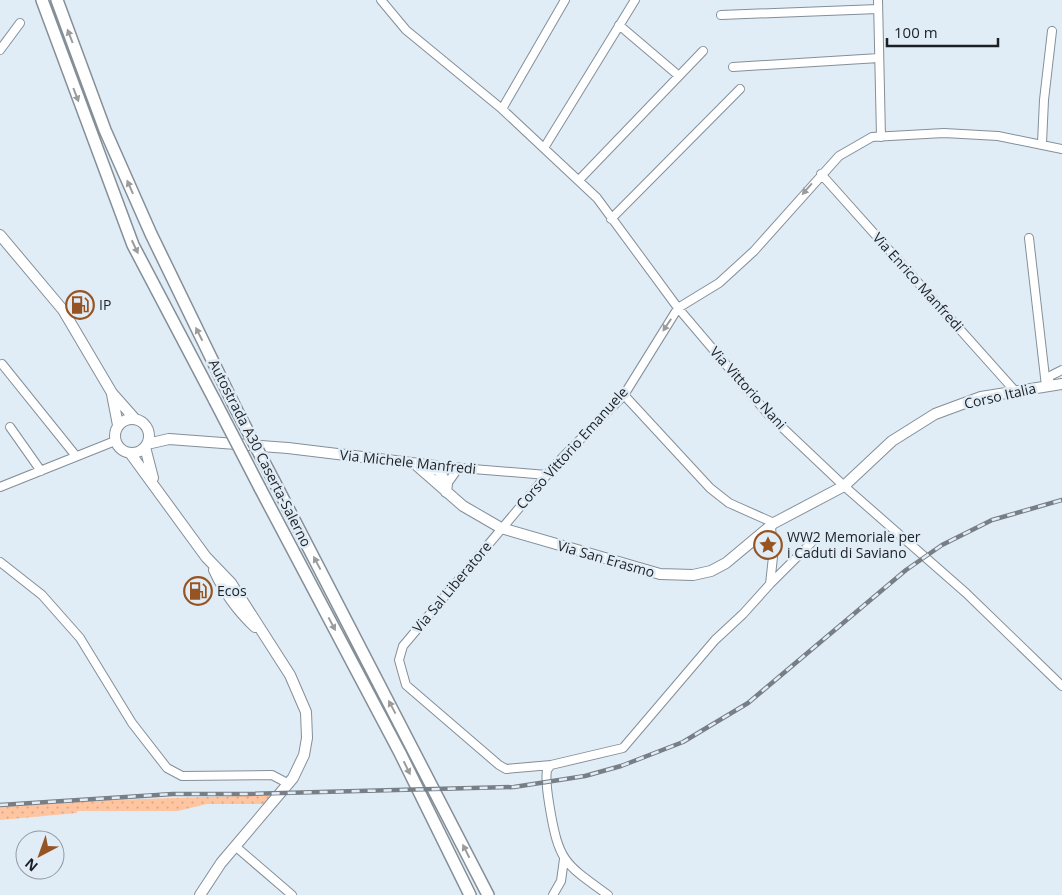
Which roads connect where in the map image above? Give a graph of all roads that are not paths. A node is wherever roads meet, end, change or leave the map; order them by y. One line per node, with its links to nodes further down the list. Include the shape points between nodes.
1 (42, 0): 66 (highway, Autostrada A30 Caserta-Salerno, one-way to 66, bridge, via 133,245 400,753)
2 (57, 0): 67 (highway, Autostrada A30 Caserta-Salerno, one-way to 2, bridge, via 236,409 143,216 105,130)
3 (381, 0): 18 (street, Via Vittorio Nani, via 406,30)
4 (565, 0): 18 (street)
5 (635, 0): 10 (street)
6 (878, 0): 7 (street)
7 (878, 9): 8 (street); 14 (street)
8 (721, 15)
9 (20, 23): 12 (street)
10 (619, 25): 16 (street); 21 (street)
11 (1052, 31): 20 (street)
12 (0, 50)
13 (703, 51): 16 (street)
14 (879, 58): 15 (street); 19 (street)
15 (733, 66)
16 (679, 76): 24 (street)
17 (740, 89): 25 (street)
18 (502, 109): 21 (street, Via Vittorio Nani)
19 (881, 137): 20 (street, via 944,133); 23 (street, Corso Vittorio Emanuele, via 872,137 839,156)
20 (1042, 143): 22 (street)
21 (544, 148): 24 (street, Via Vittorio Nani)
22 (1062, 149)
23 (821, 174): 28 (street, Corso Vittorio Emanuele, one-way to 28, via 754,251 719,283); 32 (street, Via Enrico Manfredi)
24 (578, 180): 25 (street, Via Vittorio Nani, via 597,198)
25 (611, 219): 28 (street, Via Vittorio Nani)
26 (0, 235): 33 (main road, via 63,310)
27 (1029, 238): 31 (street)
28 (678, 308): 34 (street, Corso Vittorio Emanuele, one-way to 34); 50 (street, Via Vittorio Nani, via 768,414)
29 (2, 364): 43 (street)
30 (1062, 370): 31 (street, via 1048,377)
31 (1054, 385): 32 (main road, Corso Italia)
32 (1015, 391): 50 (main road, Corso Italia, via 981,397 935,414 892,441)
33 (112, 393): 35 (main road); 36 (main road)
34 (624, 395): 48 (street, Corso Vittorio Emanuele); 54 (street, via 710,488)
35 (135, 419): 36 (main road); 38 (main road)
36 (118, 425): 40 (main road)
37 (10, 427): 47 (street)
38 (147, 428): 39 (main road); 41 (main road)
39 (169, 439): 41 (main road); 44 (main road, Via Michele Manfredi, via 270,446)
40 (116, 441): 42 (main road, via 121,449); 43 (street)
41 (146, 445): 42 (main road); 52 (main road)
42 (130, 453): 52 (main road)
43 (76, 456): 47 (street)
44 (415, 464): 45 (main road, Via Michele Manfredi); 49 (main road, Via San Erasmo)
45 (436, 466): 46 (street, Via Michele Manfredi); 49 (street); 53 (main road, Via San Erasmo)
46 (459, 468): 48 (street, Via Michele Manfredi); 53 (street)
47 (41, 471): 51 (street)
48 (547, 475): 55 (street, Corso Vittorio Emanuele)
49 (434, 480): 53 (main road, Via San Erasmo)
50 (844, 486): 54 (main road, Via San Erasmo); 59 (street, Via Vittorio Nani, via 966,593)
51 (0, 487)
52 (156, 488): 61 (main road, via 210,561 231,583 290,675 306,712 304,755)
53 (446, 488): 55 (main road, Via San Erasmo, via 463,506)
54 (773, 525): 55 (main road, Via San Erasmo, via 726,563 711,572 693,575 660,574); 58 (street)
55 (501, 528): 60 (street, Via Sal Liberatore, via 403,646 399,660 401,675 406,685 499,766 506,769)
56 (816, 538): 58 (street)
57 (0, 562): 61 (street, via 42,595 80,638 132,723 167,768 182,776 272,775)
58 (770, 584): 60 (street, via 715,640 623,748)
59 (1062, 686)
60 (551, 765): 63 (street, via 546,776 548,796 556,843)
61 (291, 781): 62 (main road)
62 (235, 846): 64 (main road); 65 (street)
63 (564, 859): 68 (street, via 561,881); 69 (street)
64 (200, 895)
65 (292, 895)
66 (470, 895)
67 (488, 895)
68 (553, 895)
69 (608, 895)

